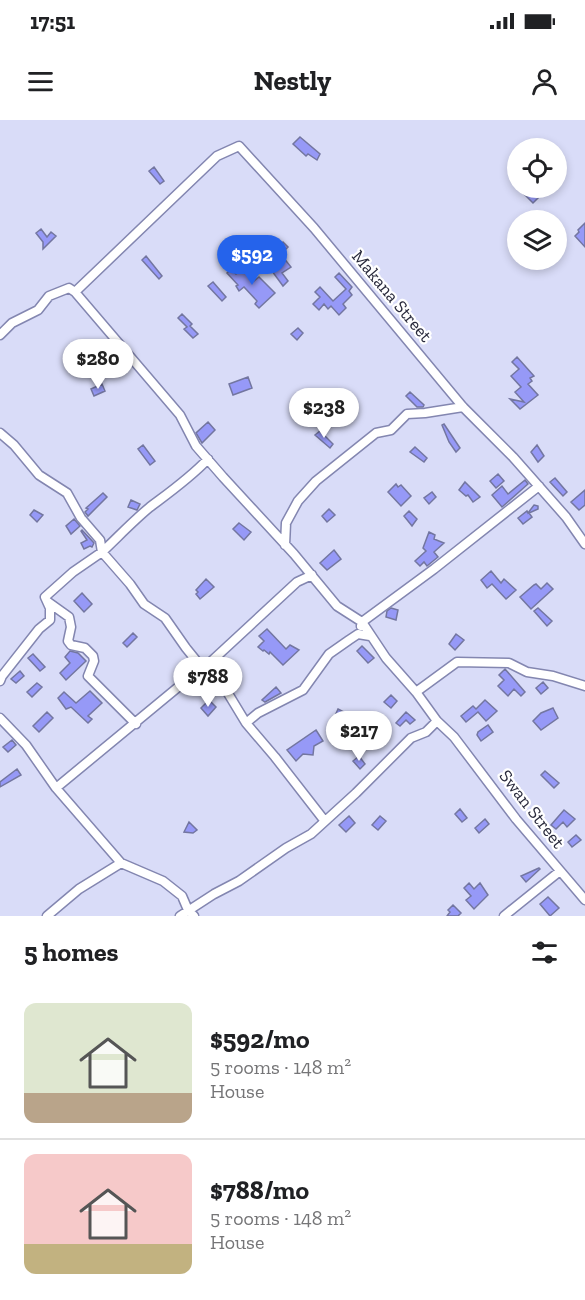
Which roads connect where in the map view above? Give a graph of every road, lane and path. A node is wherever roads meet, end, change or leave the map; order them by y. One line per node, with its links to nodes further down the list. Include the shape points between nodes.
1 (75, 292): 2 (street, via 69,288 49,296 38,310); 3 (street, Makana Street, via 216,156 239,146 314,228); 5 (street, via 180,415 196,446)
2 (0, 335)
3 (463, 407): 6 (street, Makana Street); 8 (street, via 407,414 392,430 376,433 342,459 292,510 286,523)
4 (0, 433): 9 (street, via 39,475 67,493 100,540)
5 (208, 459): 8 (street); 9 (street)
6 (539, 486): 7 (street, Makana Street); 12 (street)
7 (585, 543)
8 (285, 545): 10 (street)
9 (102, 552): 11 (street, via 48,593); 15 (street, via 144,604 165,618)
10 (312, 575): 12 (street, via 337,606); 15 (street, via 297,582)
11 (48, 602): 16 (street, via 50,620); 22 (street, via 69,617 71,645 85,648 93,656 87,676)
12 (362, 622): 13 (street); 14 (street, Swan Street)
13 (358, 634): 14 (street); 21 (street, via 329,654 303,690)
14 (370, 636): 18 (street, Swan Street)
15 (203, 669): 21 (street, via 226,690); 22 (street)
16 (0, 681)
17 (585, 686): 18 (street, via 527,672 509,663 457,662)
18 (416, 692): 20 (street, Swan Street)
19 (0, 718): 23 (street, via 26,745)
20 (437, 721): 24 (street, via 426,732 411,738); 26 (street, Swan Street, via 454,737)
21 (246, 723): 24 (street)
22 (136, 724): 23 (street)
23 (56, 788): 25 (street)
24 (324, 820): 28 (street, via 311,834 214,894)
25 (121, 863): 28 (street, via 163,881 182,896); 29 (street, via 79,889)
26 (560, 871): 27 (street, Swan Street); 31 (street)
27 (585, 900)
28 (191, 913): 30 (street)
29 (47, 916)
30 (180, 916)
31 (504, 916)

